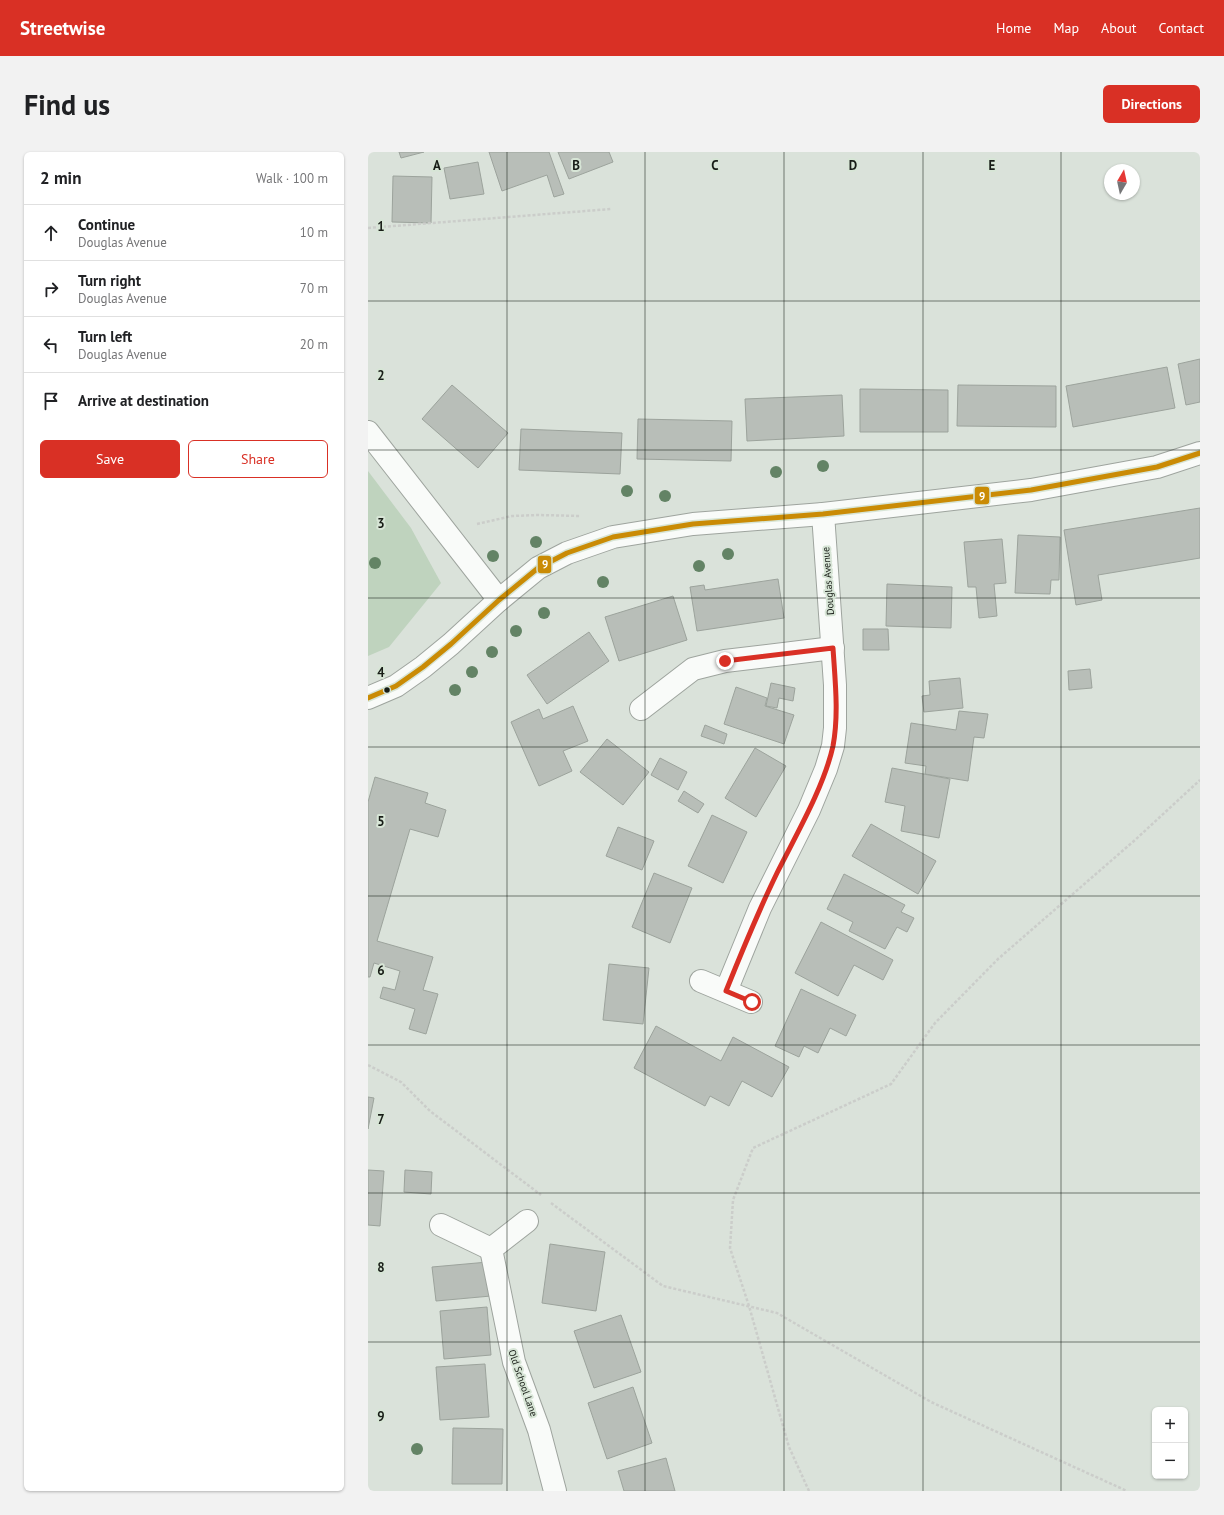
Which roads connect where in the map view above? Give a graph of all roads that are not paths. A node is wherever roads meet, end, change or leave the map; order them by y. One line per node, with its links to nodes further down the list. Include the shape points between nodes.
1 (368, 432): 4 (street)
2 (1200, 453): 3 (street, via 1157,468 1031,490)
3 (823, 514): 4 (street, via 693,524 613,537 567,553 544,565); 5 (street, Douglas Avenue)
4 (499, 600): 6 (street, via 423,667 396,686)
5 (833, 648): 7 (street, via 725,661 693,670); 9 (street, Douglas Avenue, via 835,728 826,769 809,810 760,908)
6 (368, 698)
7 (641, 708)
8 (701, 981): 9 (street)
9 (726, 991): 10 (street)
10 (752, 1002)
11 (527, 1221): 13 (street)
12 (441, 1225): 13 (street)
13 (491, 1249): 14 (street, Old School Lane, via 514,1362 540,1430)
14 (555, 1491)

